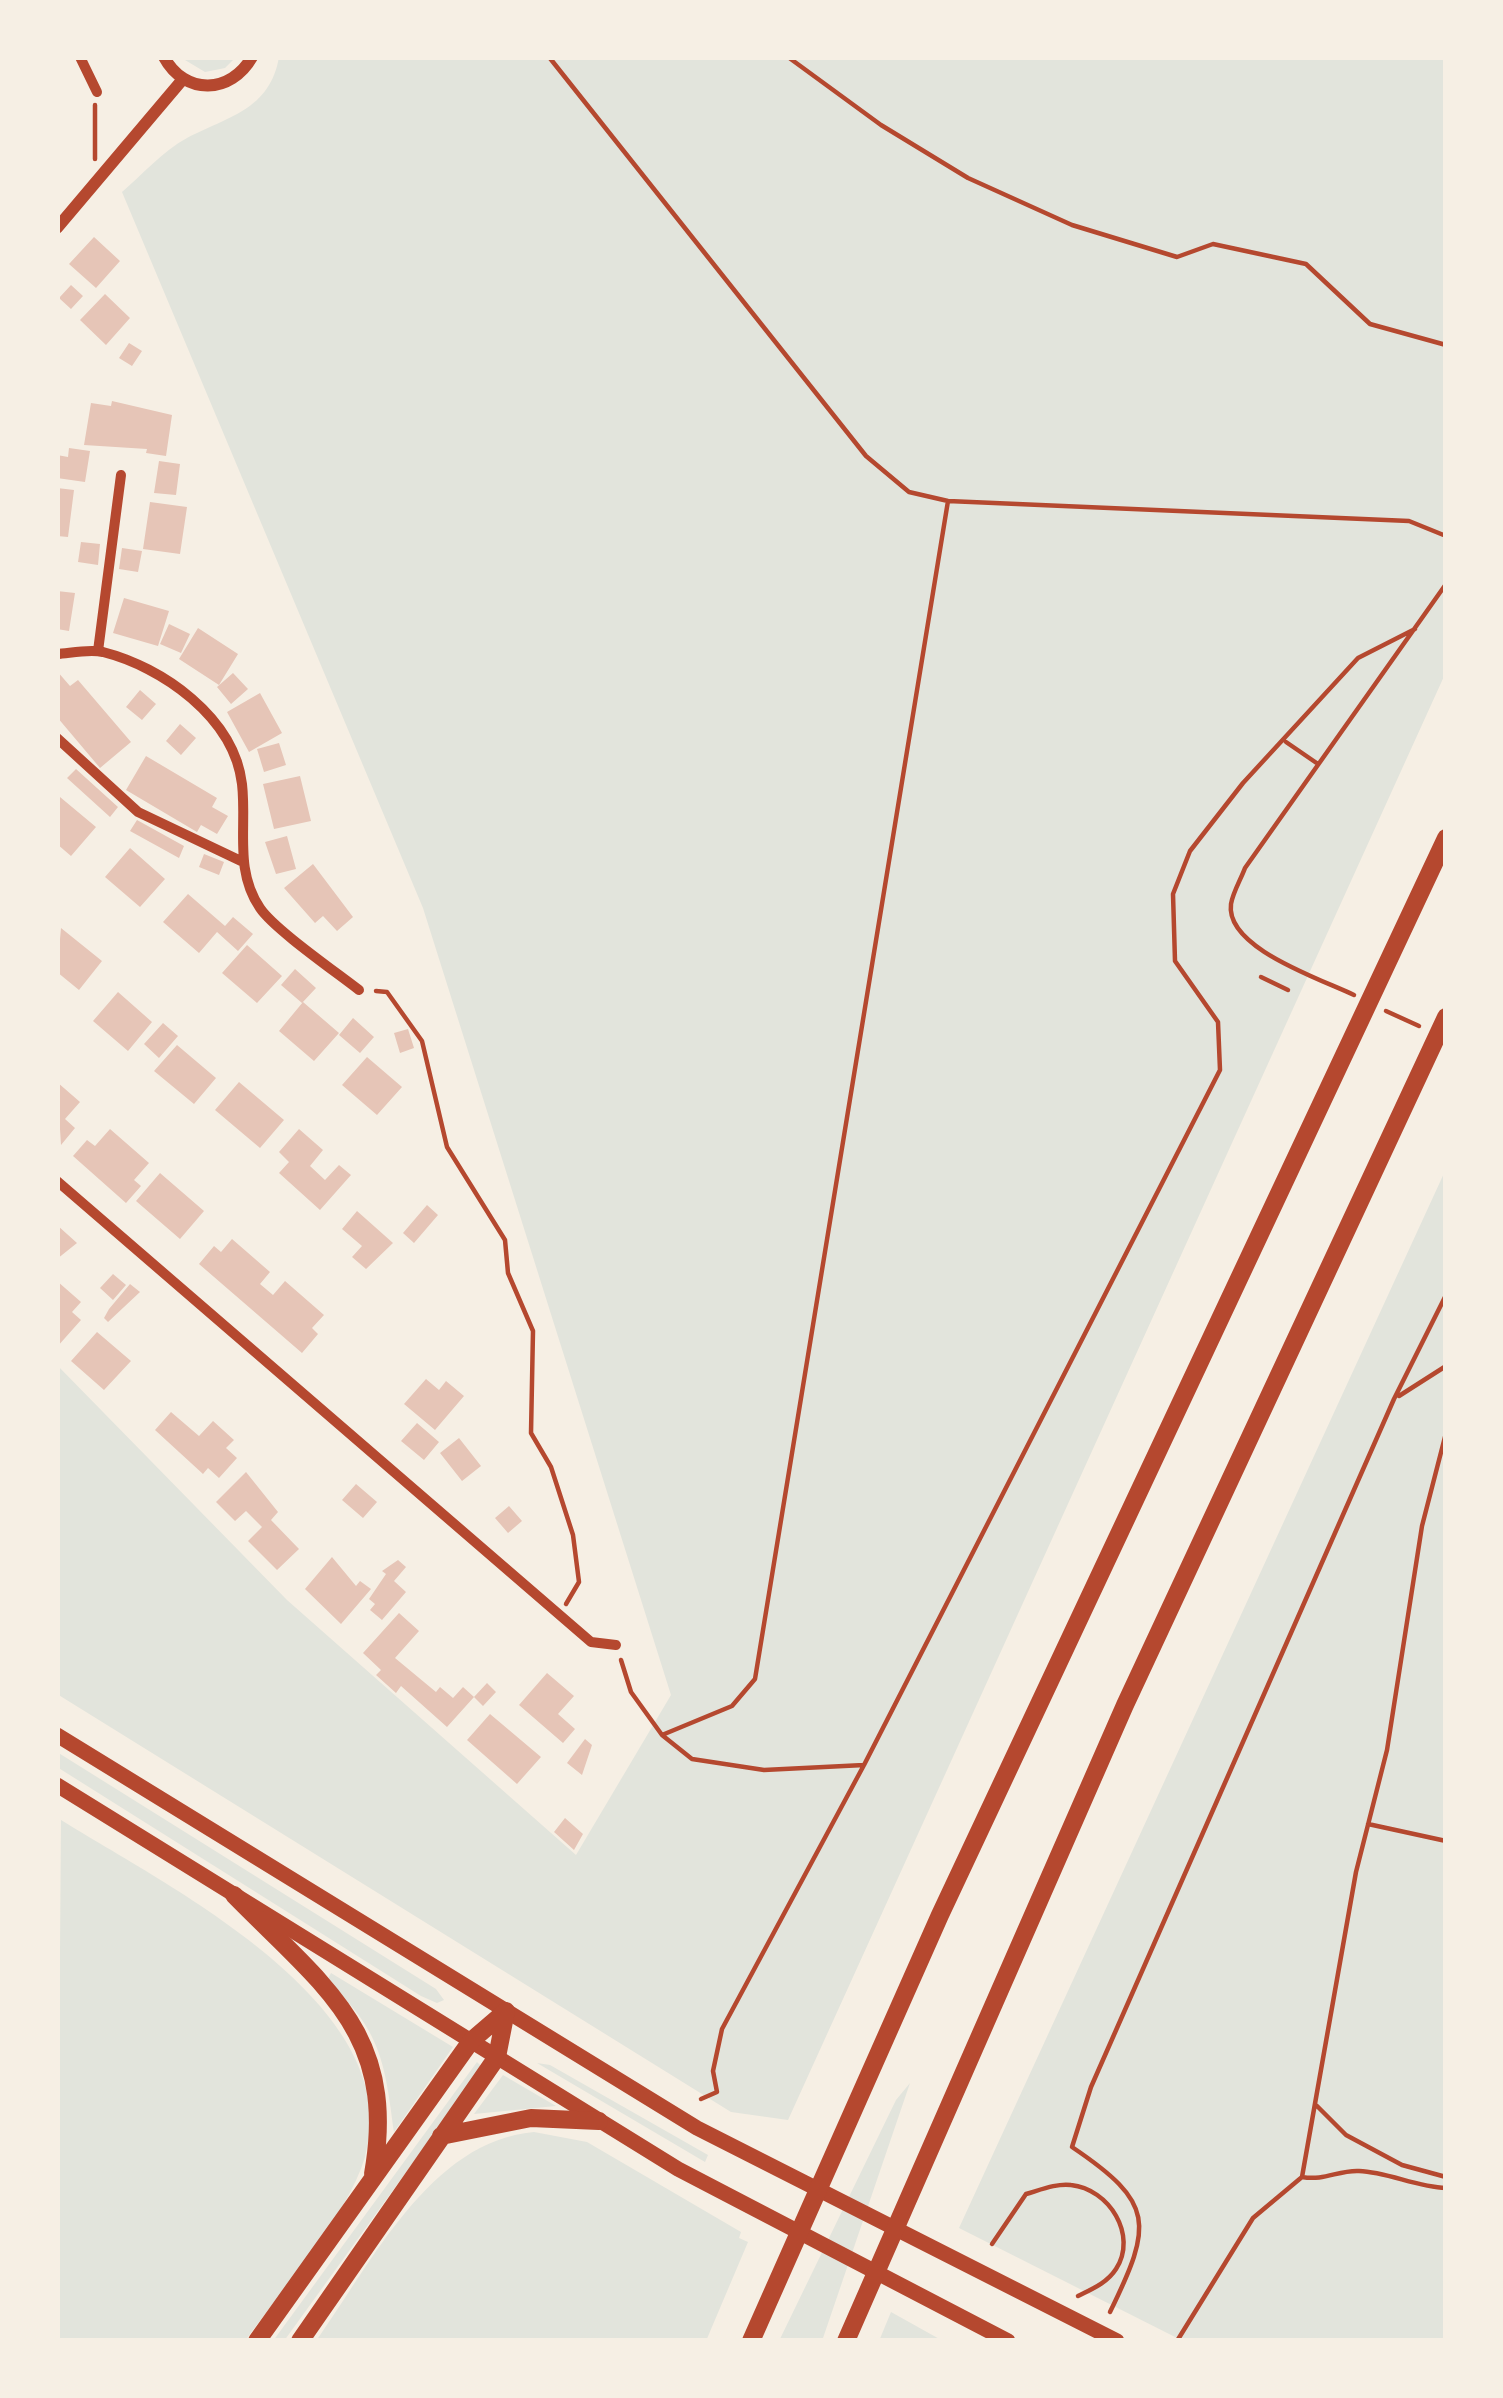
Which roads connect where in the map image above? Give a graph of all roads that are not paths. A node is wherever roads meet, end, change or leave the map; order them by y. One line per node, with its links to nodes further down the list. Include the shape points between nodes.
1 (80, 57): 5 (street)
2 (164, 57): 4 (street)
3 (252, 57): 4 (street, via 221,85)
4 (183, 80): 6 (street)
5 (97, 92)
6 (57, 228)
7 (122, 476): 8 (street)
8 (98, 651): 9 (street); 12 (street, via 158,672 222,735 241,777)
9 (57, 654)
10 (57, 738): 12 (street, via 138,812)
11 (1446, 838): 29 (highway, via 940,1915)
12 (241, 861): 13 (street, via 260,910)
13 (359, 990)
14 (1446, 1017): 30 (highway, via 1116,1726)
15 (57, 1181): 16 (street, via 591,1642)
16 (616, 1646)
17 (57, 1735): 20 (main road)
18 (57, 1784): 19 (main road)
19 (234, 1895): 21 (main road); 25 (highway, via 364,2043 379,2083)
20 (506, 2012): 21 (highway); 22 (highway); 31 (main road, via 697,2128)
21 (471, 2041): 22 (main road); 25 (highway)
22 (497, 2057): 23 (main road); 24 (highway)
23 (599, 2121): 24 (highway, via 531,2118); 26 (main road)
24 (441, 2136): 28 (highway)
25 (372, 2181): 27 (highway)
26 (1002, 2338)
27 (257, 2341)
28 (300, 2341)
29 (752, 2341)
30 (846, 2341)
31 (1117, 2341)

